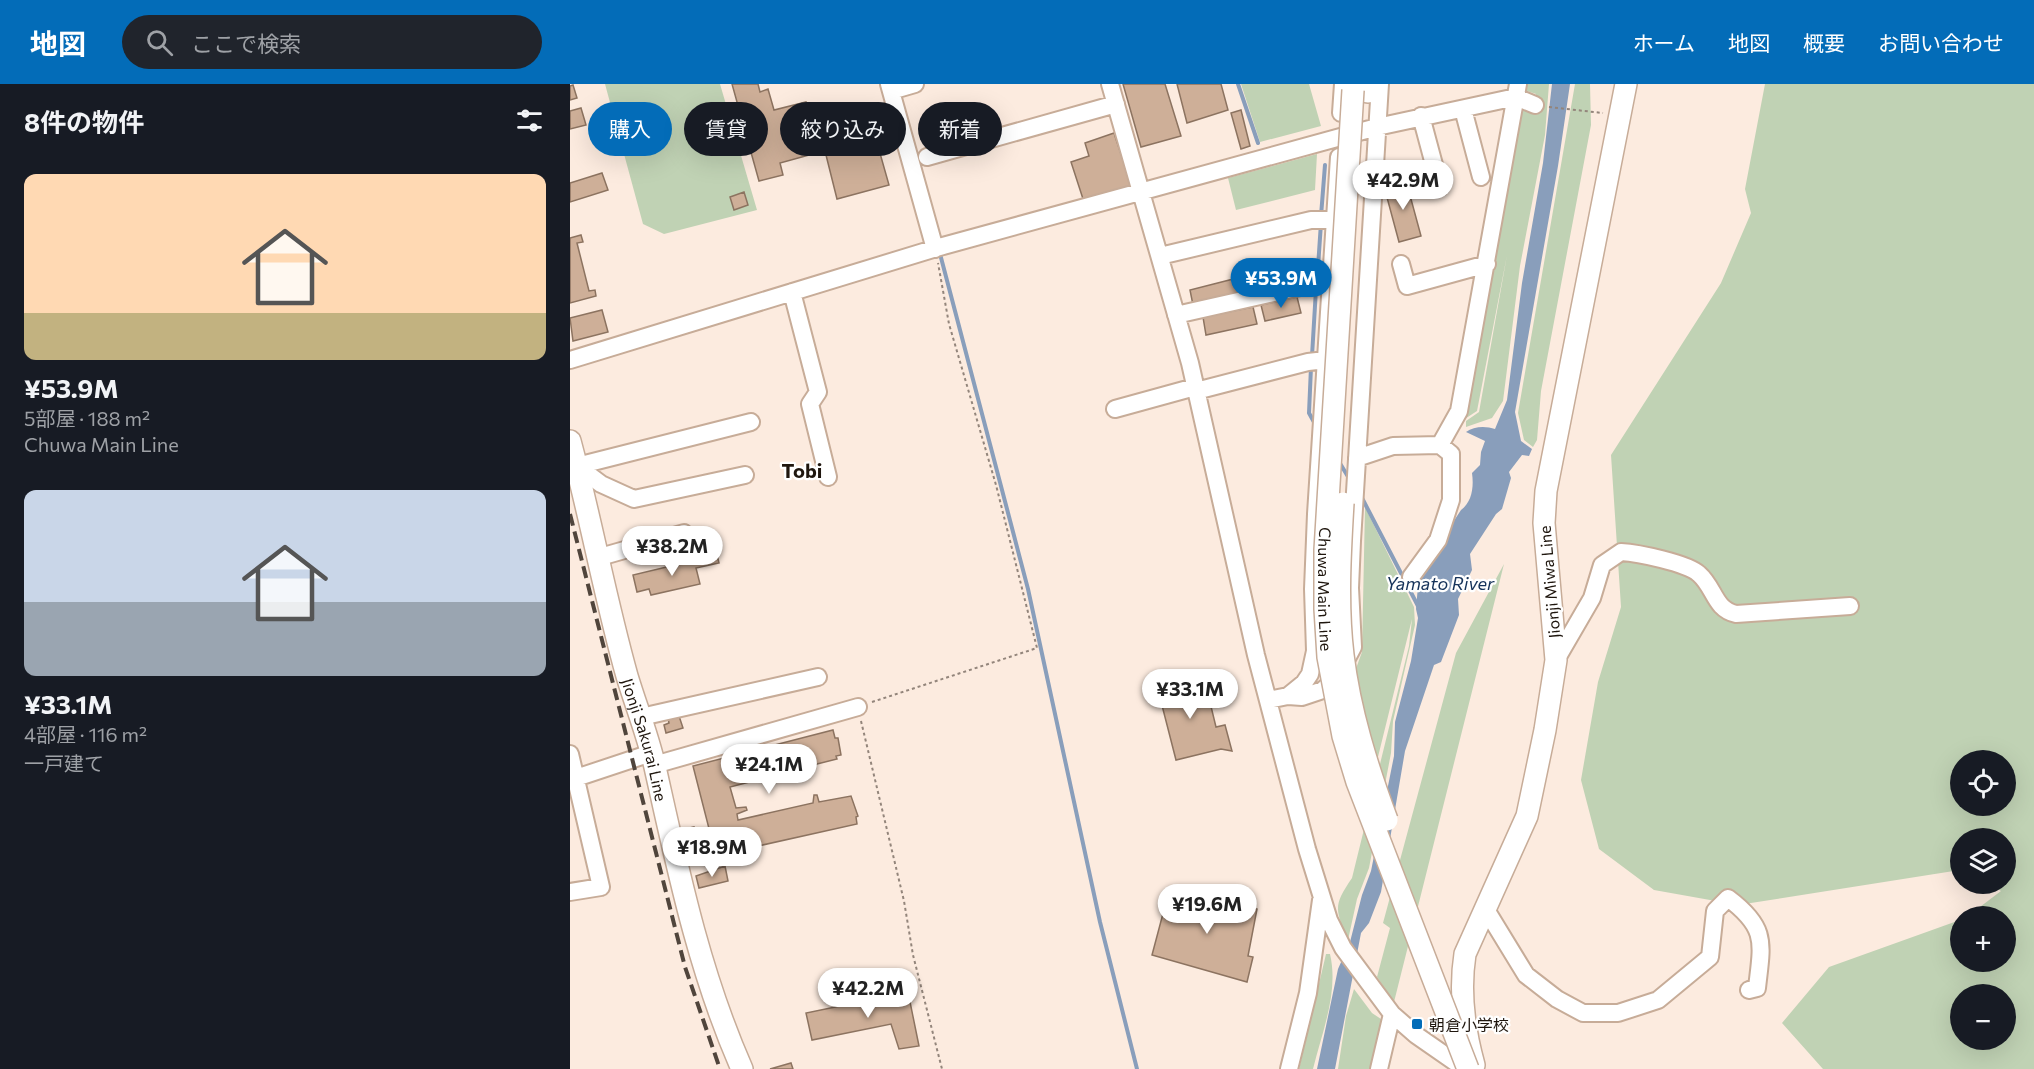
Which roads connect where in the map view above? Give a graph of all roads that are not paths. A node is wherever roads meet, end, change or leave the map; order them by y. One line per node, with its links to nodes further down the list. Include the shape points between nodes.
1 (1110, 84): 6 (street)
2 (1626, 84): 39 (main road, Jionji Miwa Line, via 1615,114 1546,490 1544,523)
3 (1361, 86): 10 (street); 11 (street); 56 (main road, Chuwa Main Line, bridge, via 1325,550 1328,657 1335,702 1357,782); 58 (main road, Chuwa Main Line, bridge, via 1340,548 1343,654 1370,775)
4 (899, 87): 17 (street)
5 (1517, 90): 7 (street); 8 (street); 20 (street)
6 (1116, 104): 12 (street); 15 (street)
7 (1534, 105)
8 (1463, 109): 9 (street); 13 (street)
9 (1421, 116): 10 (street); 14 (street)
10 (1377, 127): 11 (street); 31 (street)
11 (1340, 137): 15 (street); 16 (street)
12 (927, 157)
13 (1481, 177)
14 (1440, 187)
15 (1142, 191): 17 (street); 18 (street)
16 (1334, 220): 18 (street, via 1311,220); 21 (street)
17 (937, 248): 22 (street)
18 (1160, 256): 23 (street)
19 (1401, 264): 20 (street, via 1407,286)
20 (1487, 264): 30 (street, via 1459,411)
21 (1331, 285): 23 (street, via 1309,285); 25 (street)
22 (792, 292): 24 (street); 34 (street, via 818,392 810,404)
23 (1176, 315): 26 (street)
24 (570, 360)
25 (1326, 360): 26 (street); 41 (street, via 1313,589 1315,651 1310,674)
26 (1196, 389): 27 (street); 42 (street)
27 (1115, 409)
28 (751, 423): 32 (street)
29 (570, 441): 32 (main road, Jionji Sakurai Line)
30 (1440, 445): 31 (street, via 1393,446); 37 (street, via 1451,454 1450,500 1438,540)
31 (1357, 458): 41 (street, via 1350,588 1353,647 1337,677 1323,690 1302,697)
32 (577, 466): 33 (street, via 600,484 634,499); 36 (main road, Jionji Sakurai Line)
33 (745, 475)
34 (828, 477)
35 (684, 533): 36 (street)
36 (600, 557): 44 (main road, Jionji Sakurai Line, via 627,676)
37 (1411, 577)
38 (1850, 606): 39 (street, via 1726,612 1706,582 1690,569 1621,552 1602,565 1592,598)
39 (1556, 660): 50 (main road, Jionji Miwa Line, via 1527,816)
40 (818, 677): 44 (street)
41 (1288, 696): 42 (street)
42 (1269, 700): 49 (street)
43 (858, 706): 46 (street)
44 (641, 717): 46 (main road, Jionji Sakurai Line)
45 (570, 754): 47 (street)
46 (652, 759): 47 (street); 53 (main road, Jionji Sakurai Line, via 694,934 718,1011)
47 (573, 779): 48 (street, via 601,887)
48 (570, 892)
49 (1321, 896): 52 (street, via 1343,948); 54 (street, via 1308,993)
50 (1485, 908): 51 (street, via 1526,975 1583,1013 1618,1013 1658,1000 1710,957 1714,911 1728,898 1746,912 1762,940 1757,988); 57 (main road, Jionji Miwa Line, via 1465,954 1461,978 1468,1044)
51 (1749, 990)
52 (1392, 1014): 55 (street); 56 (street)
53 (742, 1069)
54 (1289, 1069)
55 (1379, 1069)
56 (1467, 1069)
57 (1475, 1069)
58 (1483, 1069)

